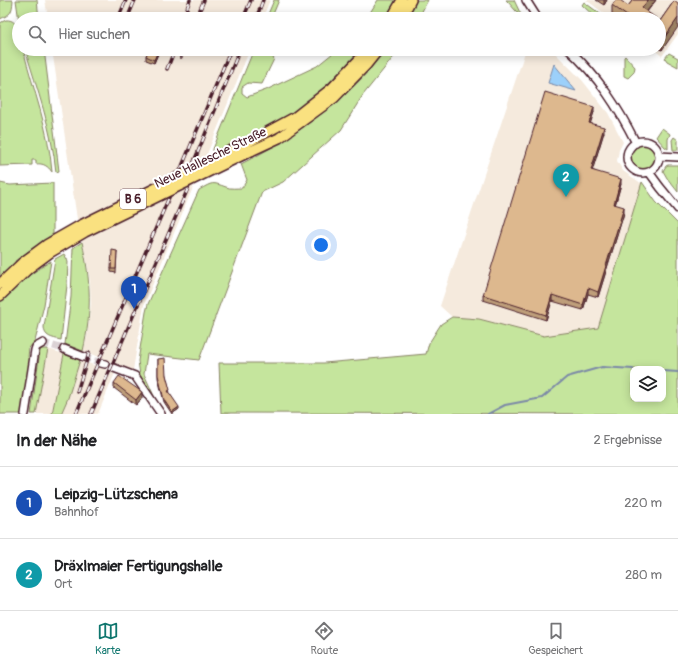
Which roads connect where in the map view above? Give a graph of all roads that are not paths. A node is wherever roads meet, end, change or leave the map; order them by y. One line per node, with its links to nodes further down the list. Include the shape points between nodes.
1 (402, 0): 4 (main road)
2 (411, 0): 5 (main road)
3 (526, 0): 6 (street)
4 (395, 12)
5 (405, 12)
6 (534, 12)
7 (362, 56): 11 (main road, Neue Hallesche Straße / B 6, via 332,88 295,117)
8 (373, 56): 11 (main road, Neue Hallesche Straße / B 6, via 334,98 279,138)
9 (575, 56): 10 (street, via 602,84)
10 (636, 143): 12 (street, via 650,142 658,150); 14 (street, via 629,149 629,164 638,173)
11 (249, 147): 16 (main road, Neue Hallesche Straße / B 6, bridge, via 81,224 46,245)
12 (659, 156): 13 (street); 14 (street, via 656,166)
13 (678, 157)
14 (650, 172): 15 (street)
15 (678, 209)
16 (26, 266): 17 (main road, Neue Hallesche Straße / B 6); 18 (main road, Neue Hallesche Straße / B 6)
17 (0, 284)
18 (0, 296)
19 (43, 343): 23 (street, via 35,350)
20 (64, 349): 21 (street)
21 (84, 357)
22 (114, 368): 24 (street, via 135,376)
23 (26, 414)
24 (161, 414)

